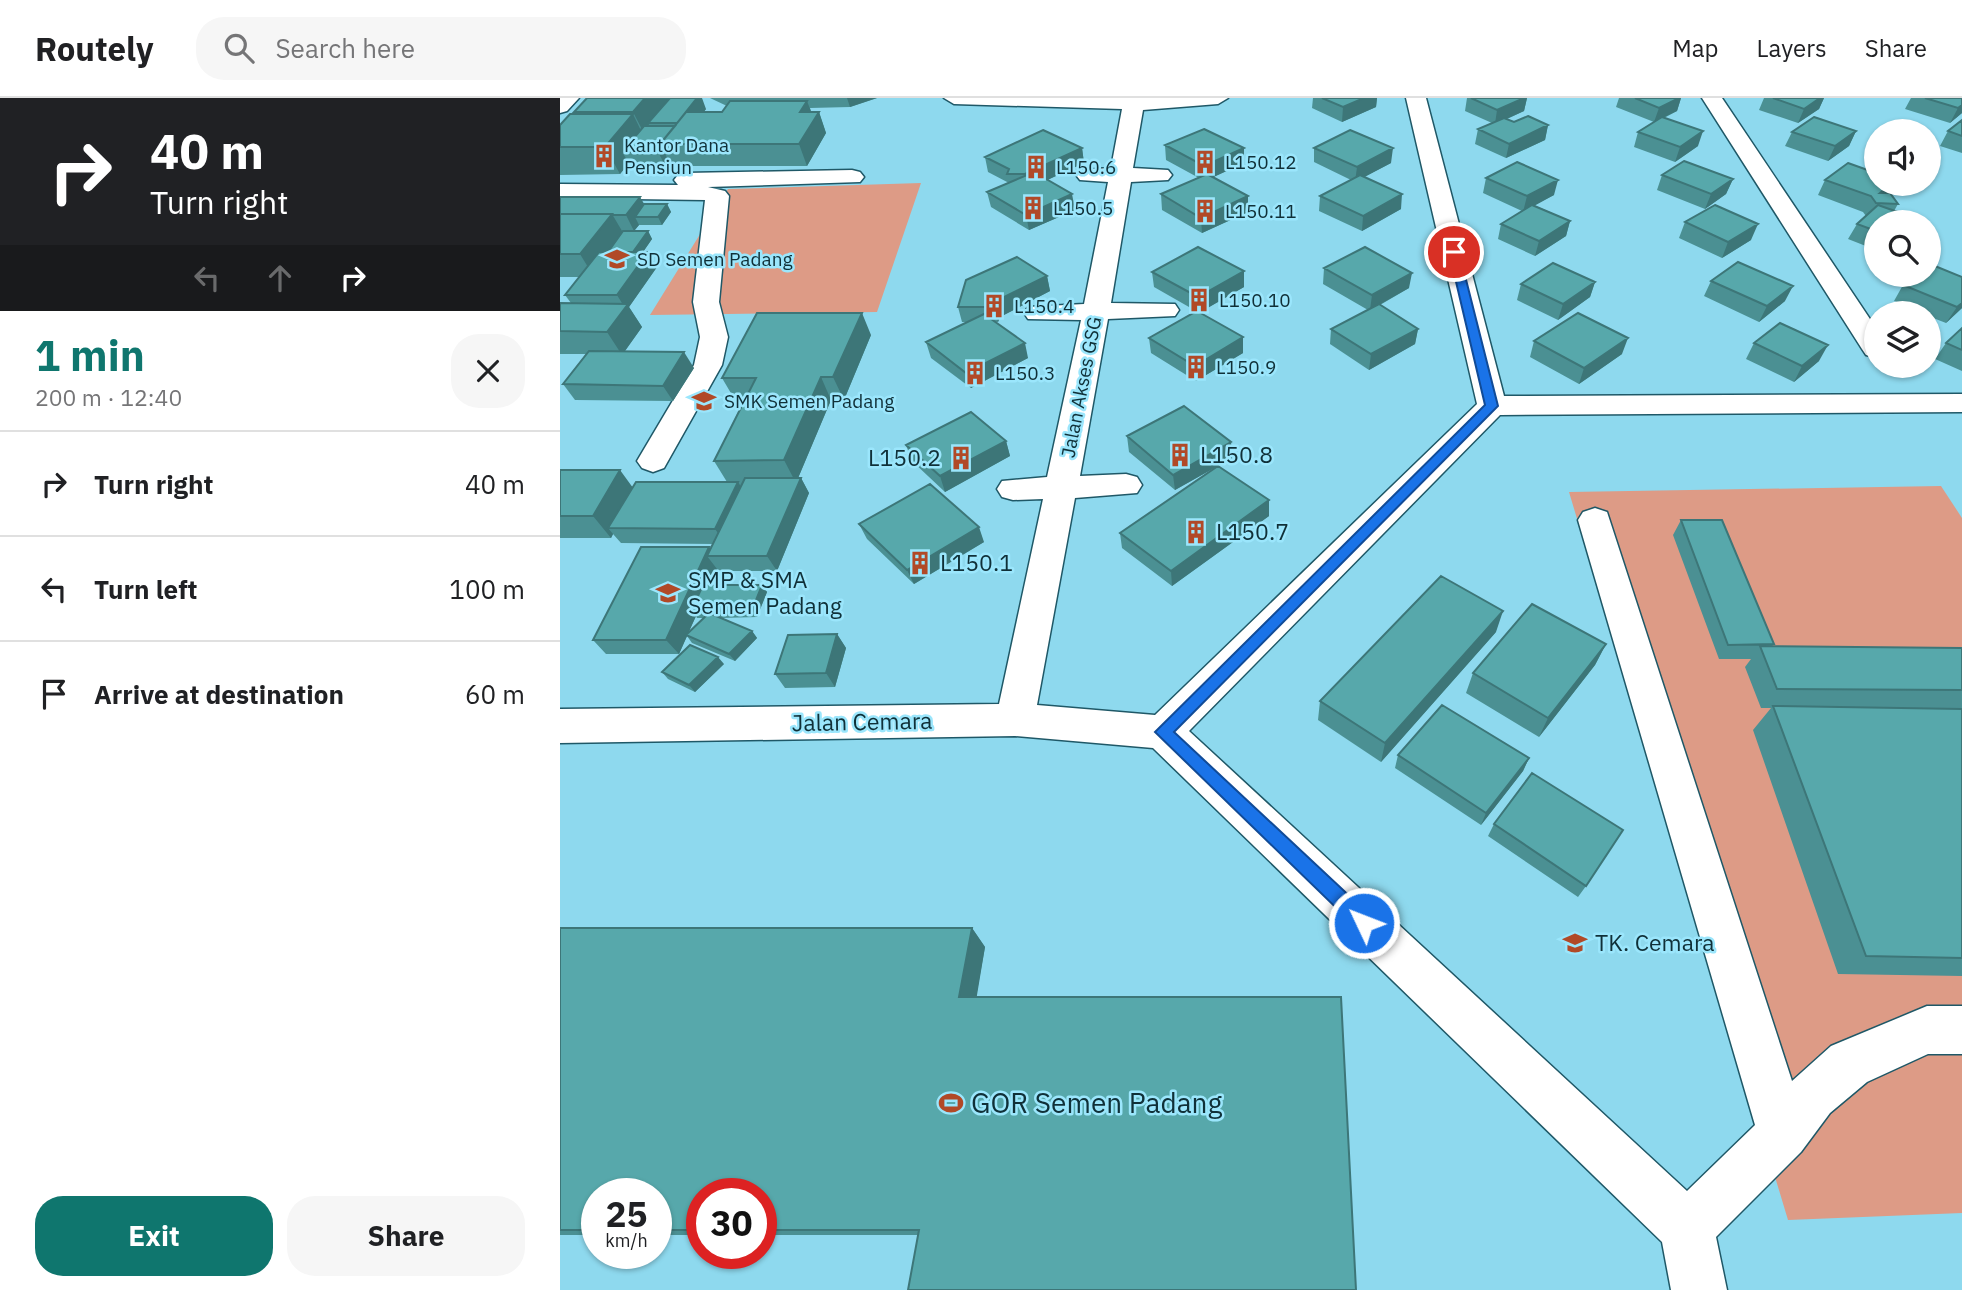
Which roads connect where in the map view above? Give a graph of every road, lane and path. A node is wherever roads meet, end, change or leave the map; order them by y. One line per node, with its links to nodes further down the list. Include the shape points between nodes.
1 (569, 98): 8 (street)
2 (954, 98): 3 (street)
3 (992, 98): 9 (street)
4 (1218, 98): 7 (street)
5 (1416, 98): 23 (street)
6 (1712, 98): 19 (street)
7 (1182, 100): 9 (street)
8 (560, 107)
9 (1137, 112): 11 (street, Jalan Akses GSG)
10 (1088, 175): 11 (street)
11 (1120, 175): 12 (street); 17 (street, Jalan Akses GSG)
12 (1160, 175)
13 (852, 177): 14 (street)
14 (560, 182)
15 (560, 191): 24 (street, via 717,196 706,302 714,337 708,365)
16 (1165, 310): 17 (street)
17 (1096, 312): 18 (street); 26 (street, Jalan Akses GSG)
18 (1038, 313)
19 (1864, 331)
20 (1895, 378): 21 (street)
21 (1911, 402): 22 (street); 23 (street)
22 (1962, 403)
23 (1492, 406): 31 (street)
24 (653, 461)
25 (1126, 485): 26 (street)
26 (1061, 488): 27 (street); 29 (street, Jalan Akses GSG)
27 (1013, 489)
28 (1595, 520): 33 (street)
29 (1015, 720): 30 (street, Jalan Cemara); 31 (street, Jalan Cemara)
30 (560, 726)
31 (1163, 732): 34 (street)
32 (1962, 1030): 33 (street, via 1927,1030 1849,1064 1812,1095)
33 (1783, 1134): 34 (street)
34 (1687, 1227): 35 (street)
35 (1699, 1290)

